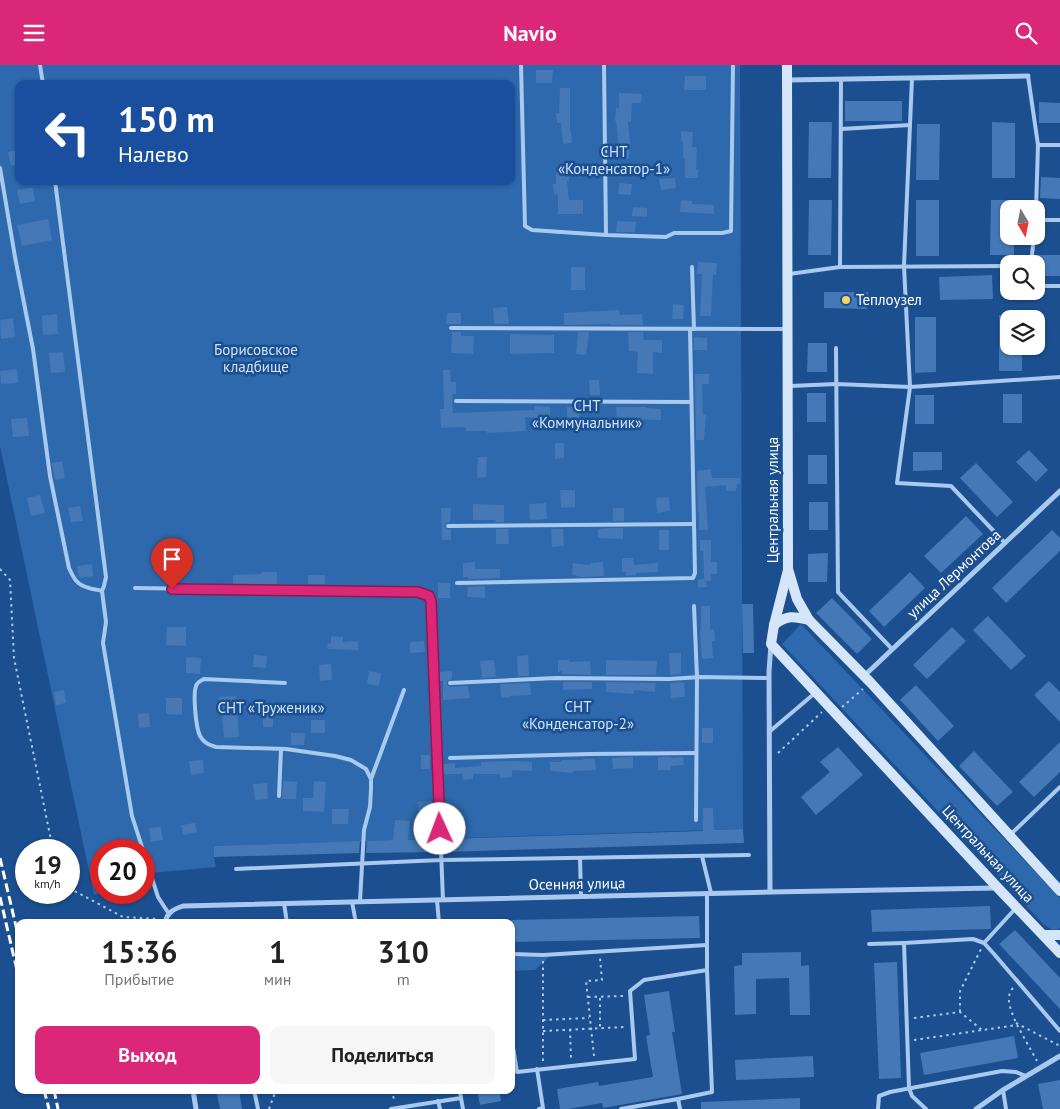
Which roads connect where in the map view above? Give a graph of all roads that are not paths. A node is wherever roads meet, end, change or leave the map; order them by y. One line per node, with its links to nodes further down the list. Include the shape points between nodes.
1 (40, 65): 9 (lane)
2 (521, 65): 20 (lane, via 525,226 532,230)
3 (604, 65): 20 (lane)
4 (733, 65): 20 (lane, via 730,231 674,233 666,237)
5 (786, 65): 10 (street, Центральная улица)
6 (1028, 76): 7 (street); 13 (lane)
7 (912, 78): 8 (street); 11 (lane)
8 (841, 79): 10 (street); 12 (lane)
9 (42, 80)
10 (786, 80): 25 (street, Центральная улица)
11 (910, 125): 12 (lane); 21 (lane)
12 (841, 129): 24 (lane)
13 (1038, 145): 14 (lane); 17 (lane)
14 (1060, 145)
15 (0, 167): 45 (lane, via 33,349 50,476 69,568 77,583)
16 (56, 185): 45 (lane, via 106,577)
17 (1036, 200)
18 (1045, 219): 19 (lane)
19 (1060, 219)
20 (606, 235)
21 (904, 266): 22 (lane); 24 (lane); 35 (lane)
22 (1000, 266)
23 (692, 267): 29 (lane)
24 (840, 267): 25 (lane)
25 (787, 274): 30 (street, Центральная улица)
26 (1045, 286): 27 (lane)
27 (1060, 286)
28 (451, 328): 29 (lane)
29 (692, 329): 30 (lane); 37 (lane)
30 (787, 329): 34 (street, Центральная улица)
31 (836, 348): 33 (lane)
32 (1060, 377): 35 (lane)
33 (836, 384): 34 (lane); 35 (lane); 50 (lane, via 838,592)
34 (788, 386): 42 (street, Центральная улица)
35 (910, 387): 41 (lane, via 897,483 951,486)
36 (456, 401): 37 (lane)
37 (691, 402): 39 (lane)
38 (1060, 491): 41 (street, улица Лермонтова)
39 (694, 524): 40 (lane); 43 (lane, via 693,578)
40 (448, 526)
41 (1005, 543): 50 (street, улица Лермонтова)
42 (788, 569): 47 (street, Центральная улица, via 797,599); 48 (street)
43 (457, 583)
44 (135, 588): 71 (lane, via 418,592 429,596)
45 (102, 591): 67 (lane, via 106,622 102,643 132,816)
46 (694, 606): 51 (lane)
47 (809, 621): 48 (street, via 796,616 787,617); 53 (street, Центральная улица)
48 (774, 625): 49 (street)
49 (771, 644): 52 (street); 57 (street, Центральная улица)
50 (892, 649): 53 (street, улица Лермонтова)
51 (697, 677): 52 (lane); 55 (lane); 60 (lane)
52 (769, 678): 58 (street)
53 (868, 679): 66 (street, Центральная улица)
54 (285, 683): 59 (lane, via 204,679 196,685 195,693 200,737 208,745)
55 (450, 683)
56 (404, 690): 62 (lane)
57 (816, 692): 58 (lane); 75 (street, Центральная улица)
58 (769, 732): 76 (street)
59 (281, 749): 62 (lane, via 351,760 366,769); 64 (lane)
60 (696, 753): 61 (lane); 65 (lane)
61 (450, 758)
62 (371, 779): 72 (lane)
63 (1060, 787): 66 (lane)
64 (279, 796)
65 (696, 820)
66 (1010, 835): 77 (street, Центральная улица)
67 (139, 839)
68 (749, 855): 69 (lane)
69 (702, 856): 70 (lane); 78 (lane)
70 (580, 858): 71 (lane); 79 (lane)
71 (441, 861): 72 (lane); 80 (lane)
72 (362, 863): 73 (lane); 81 (lane)
73 (236, 869)
74 (155, 888): 85 (lane)
75 (998, 888): 76 (street, Осенняя улица); 84 (street, Центральная улица)
76 (770, 891): 78 (street, Осенняя улица)
77 (1060, 891)
78 (709, 893): 79 (street, Осенняя улица); 94 (lane)
79 (581, 896): 80 (street, Осенняя улица)
80 (440, 899): 81 (street, Осенняя улица); 88 (lane)
81 (360, 901): 82 (street, Осенняя улица)
82 (352, 902): 83 (street, Осенняя улица); 87 (lane)
83 (284, 903): 85 (street, Осенняя улица, via 184,906 171,910); 86 (lane)
84 (1017, 907): 89 (street, Центральная улица); 92 (lane)
85 (167, 919)
86 (286, 919)
87 (355, 919)
88 (439, 919)
89 (1044, 935): 90 (street); 95 (street, Центральная улица)
90 (1060, 935)
91 (904, 943): 92 (lane, via 973,939); 93 (lane); 103 (lane)
92 (984, 943): 98 (lane)
93 (869, 944)
94 (707, 945): 96 (lane); 97 (lane)
95 (1060, 953)
96 (515, 954)
97 (707, 970): 101 (lane, via 644,981 630,991 634,1059); 109 (lane, via 712,1092)
98 (1060, 1031)
99 (515, 1056): 101 (lane, via 518,1072)
100 (1060, 1056): 102 (street)
101 (537, 1069): 117 (lane)
102 (1026, 1076): 103 (lane, via 1002,1071); 104 (street)
103 (909, 1088): 120 (lane, via 879,1096); 121 (lane, via 912,1096)
104 (1003, 1090): 122 (street); 123 (lane)
105 (194, 1094): 112 (street)
106 (255, 1094): 113 (lane)
107 (460, 1094): 108 (lane)
108 (461, 1098): 110 (lane); 116 (lane)
109 (678, 1099): 118 (lane); 119 (lane)
110 (438, 1101): 111 (lane); 115 (lane)
111 (396, 1108): 114 (lane)
112 (196, 1109)
113 (258, 1109)
114 (391, 1109)
115 (440, 1109)
116 (464, 1109)
117 (542, 1109)
118 (623, 1109)
119 (680, 1109)
120 (878, 1109)
121 (926, 1109)
122 (976, 1109)
123 (1006, 1109)

